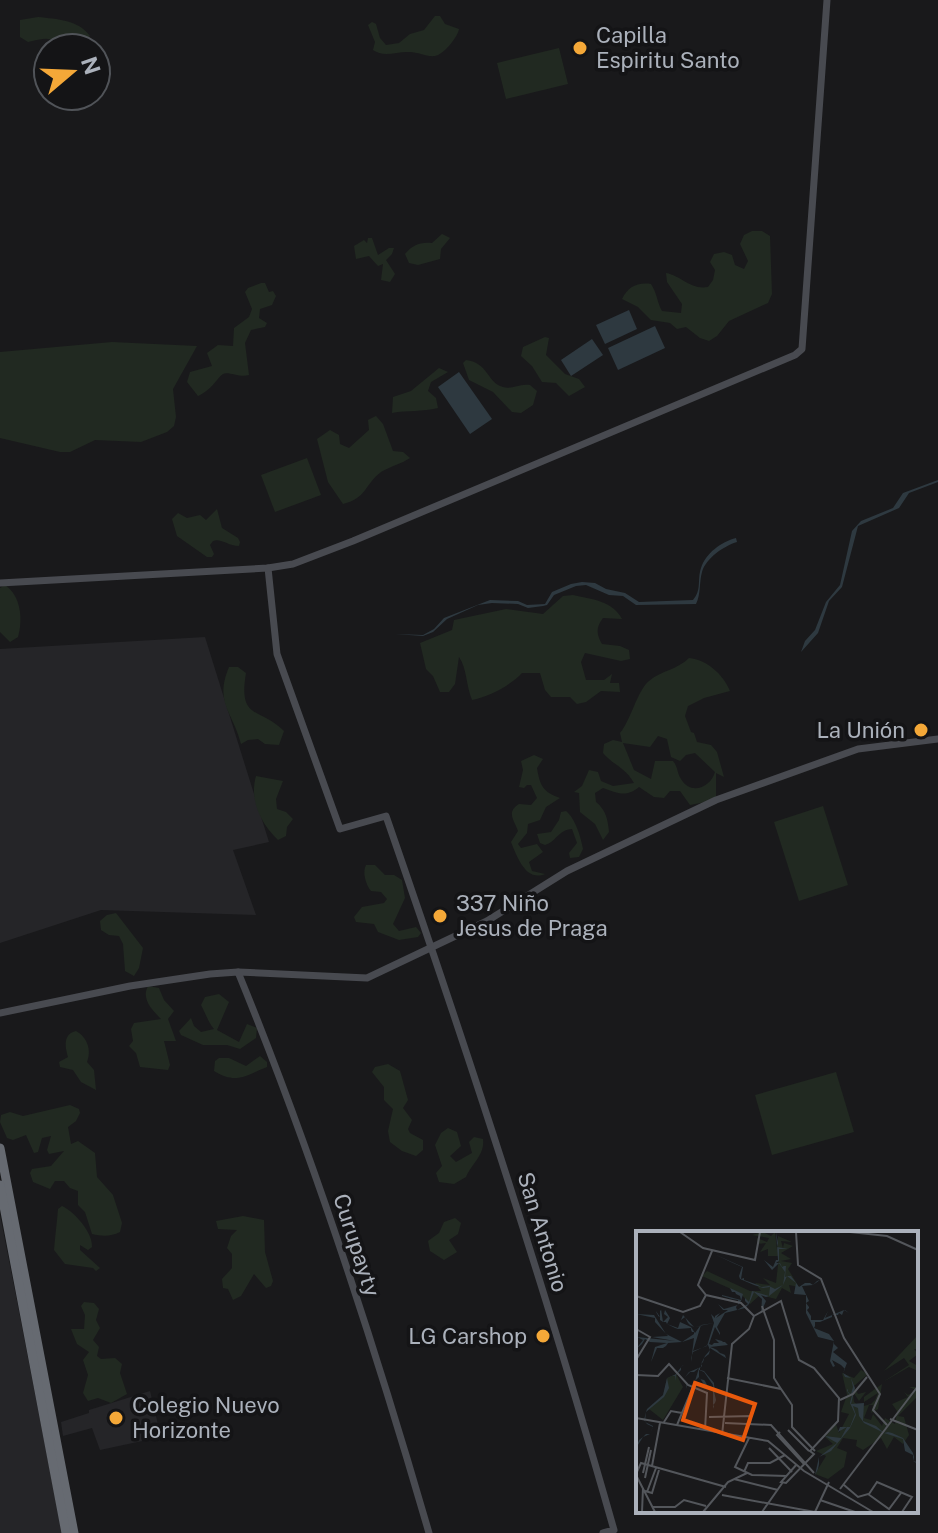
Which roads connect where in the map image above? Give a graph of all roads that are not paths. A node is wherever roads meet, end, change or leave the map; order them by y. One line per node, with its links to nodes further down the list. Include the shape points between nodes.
1 (827, 0): 2 (street, via 802,349 763,371 353,541)
2 (268, 568): 3 (street); 5 (street, San Antonio, via 277,654 340,829 386,816)
3 (0, 583)
4 (938, 739): 5 (street, via 858,749 716,800 567,871 487,921)
5 (431, 948): 6 (street, via 367,978); 13 (street, San Antonio, via 614,1530)
6 (238, 972): 7 (street, via 130,986); 12 (street, Curupayty, via 318,1181)
7 (0, 1013)
8 (0, 1148): 11 (highway)
9 (0, 1185): 10 (highway)
10 (66, 1533)
11 (74, 1533)
12 (429, 1533)
13 (603, 1533)

